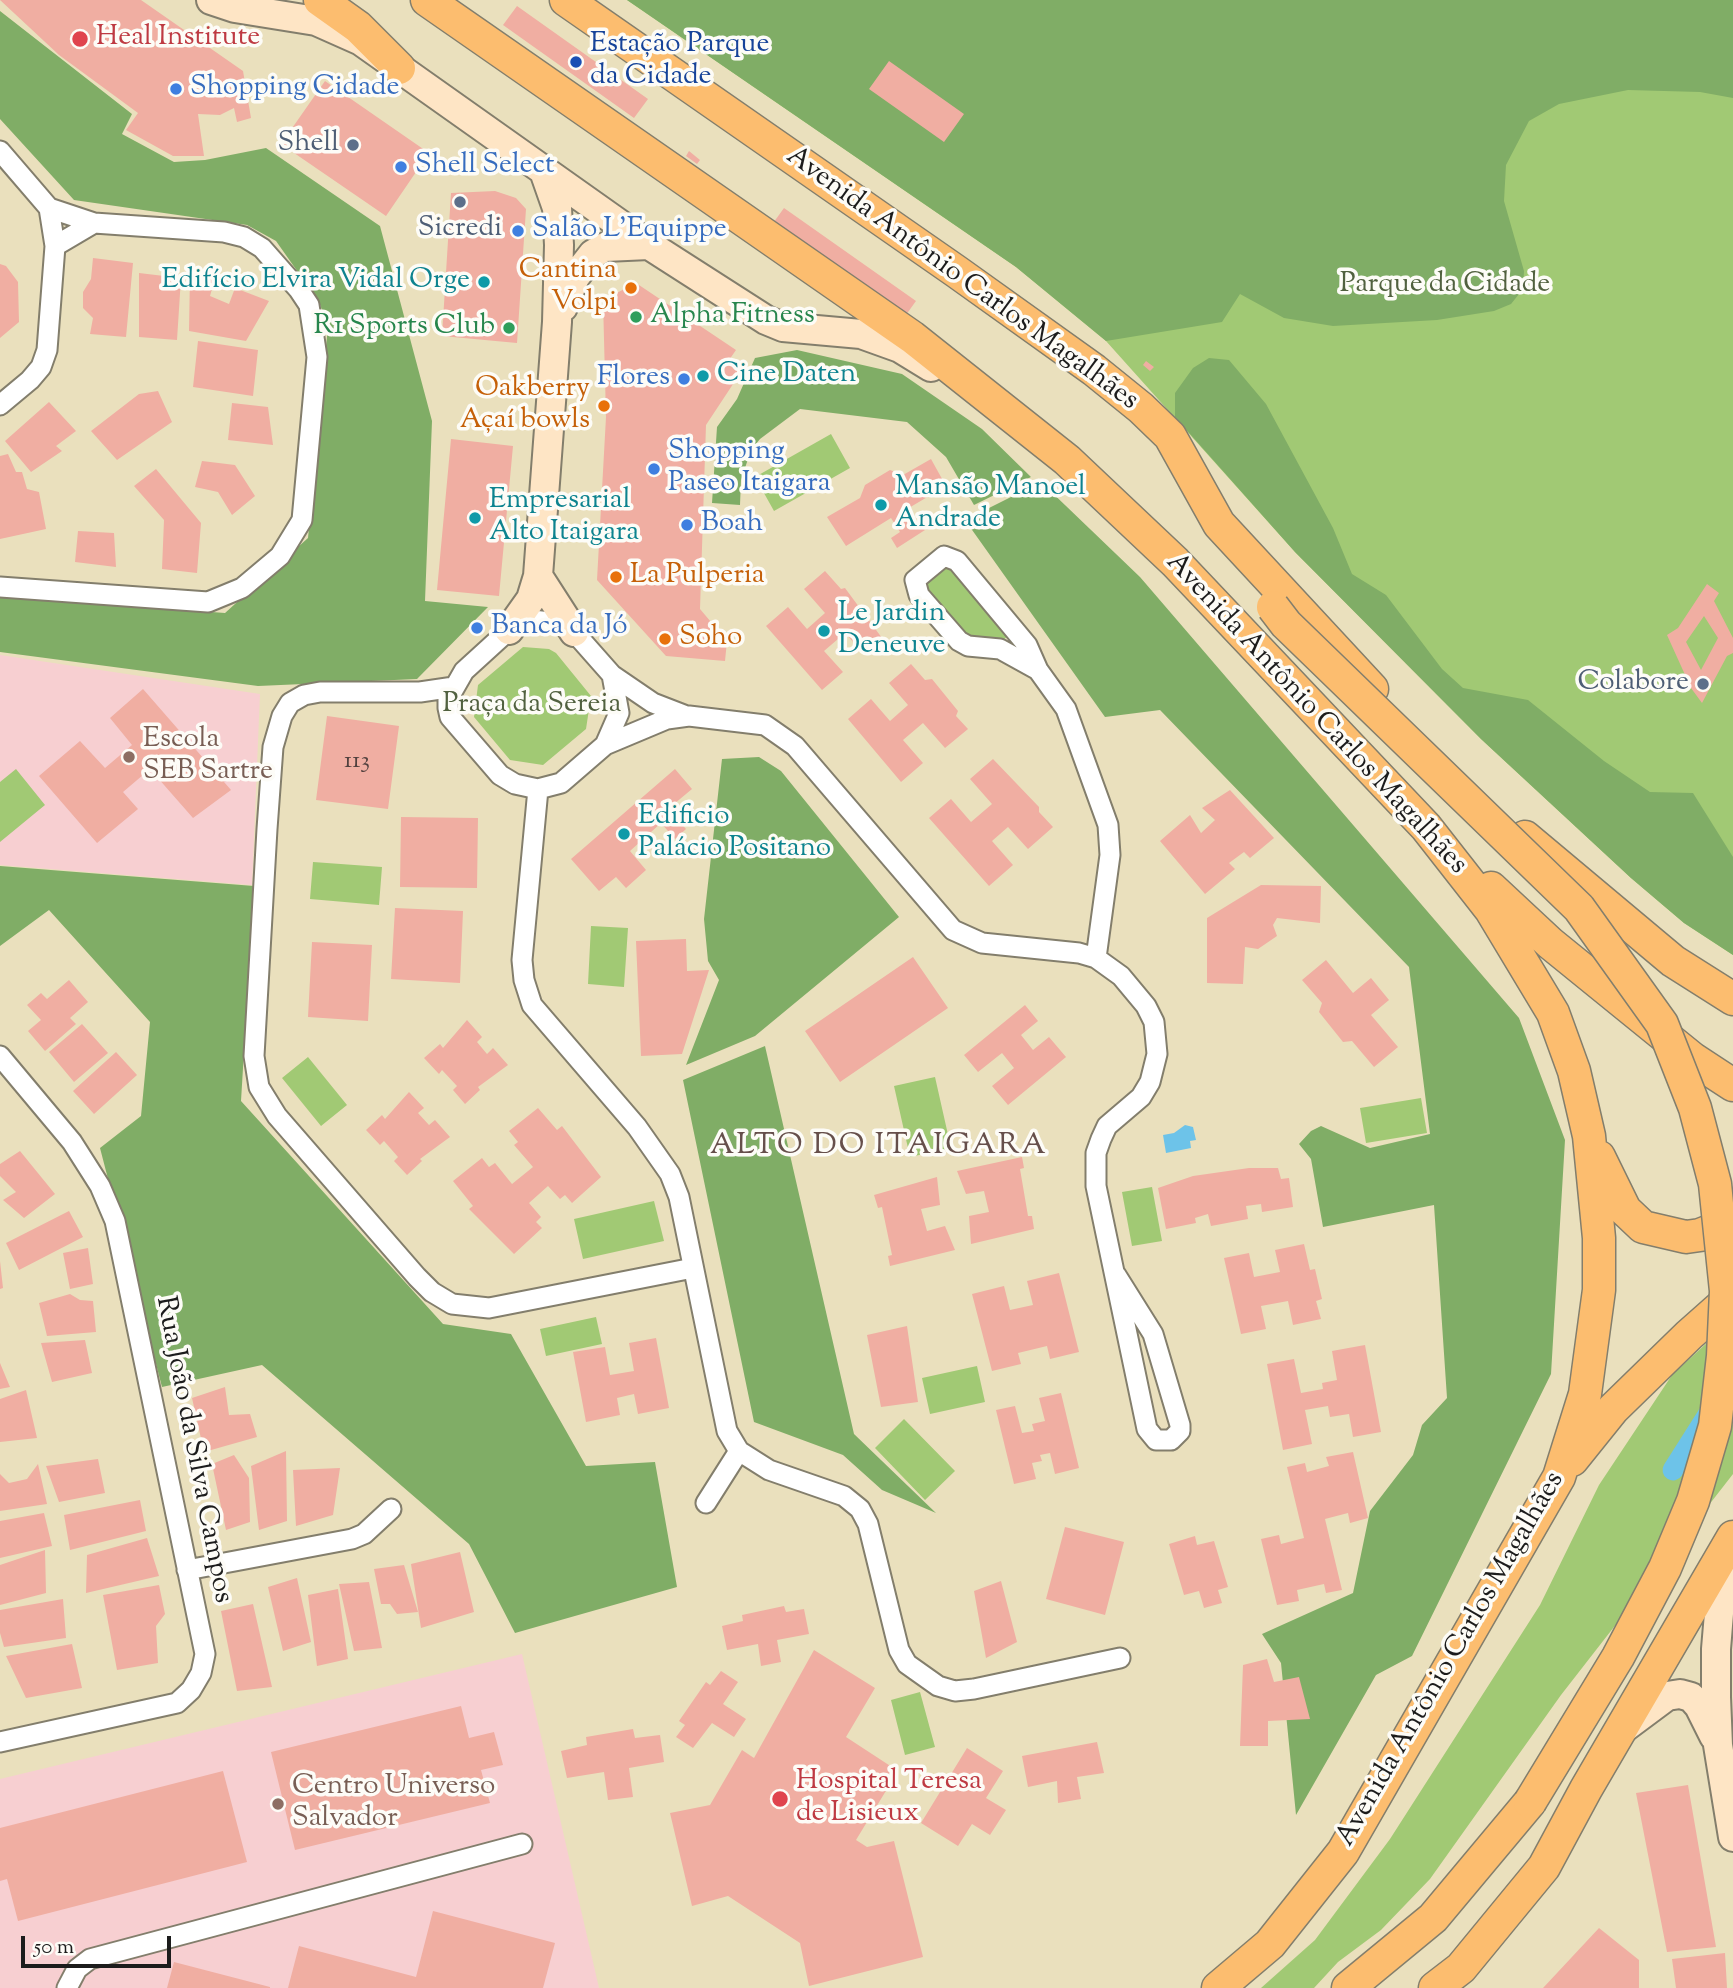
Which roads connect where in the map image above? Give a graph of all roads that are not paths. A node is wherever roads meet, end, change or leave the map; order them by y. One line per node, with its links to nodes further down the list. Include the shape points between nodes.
1 (211, 0): 5 (street, Avenida Antônio Carlos Magalhães, via 337,28)
2 (320, 0): 5 (main road, via 358,27)
3 (427, 0): 14 (main road, Avenida Antônio Carlos Magalhães, via 912,337)
4 (569, 1): 15 (main road, Avenida Antônio Carlos Magalhães, via 1117,388 1170,436)
5 (399, 68): 7 (street, Avenida Antônio Carlos Magalhães)
6 (0, 151): 8 (street)
7 (544, 171): 10 (street, Avenida Antônio Carlos Magalhães); 12 (street, via 559,224)
8 (49, 208): 9 (street); 11 (street)
9 (94, 223): 11 (street); 17 (street, via 244,237 262,248 299,290 309,305 317,356 302,520 280,556 242,588 208,602)
10 (649, 245): 12 (street, via 613,246 593,254 575,276); 14 (street, Avenida Antônio Carlos Magalhães, via 766,320 783,327 861,334 900,348)
11 (55, 246): 13 (street, via 47,351 30,380)
12 (557, 322): 16 (street)
13 (0, 405)
14 (1012, 414): 26 (main road, Avenida Antônio Carlos Magalhães, via 1175,562)
15 (1219, 524): 28 (main road, Avenida Antônio Carlos Magalhães, via 1436,755 1517,830 1673,961); 50 (main road, bridge, via 1286,624 1579,908 1662,1024 1695,1108 1715,1184 1726,1291 1715,1426 1693,1501 1665,1568 1618,1657 1530,1801 1433,1918)
16 (538, 576): 18 (street, via 525,611); 19 (street)
17 (0, 587)
18 (509, 630): 19 (street, via 532,620 559,623); 22 (street, via 464,671)
19 (575, 632): 21 (street)
20 (1038, 670): 20 (street, via 1021,637 951,557 939,559 915,580 919,595 959,641 1000,649); 27 (street, via 1066,709 1108,825 1110,855)
21 (612, 675): 23 (street, via 653,703); 24 (street, via 619,713)
22 (454, 687): 25 (street, via 450,717 500,775); 33 (street, via 304,695 290,703 276,729 254,1056 259,1087 277,1116 417,1278 452,1304 489,1308)
23 (689, 716): 24 (street, via 667,719); 27 (street, via 747,721 781,734 953,930 982,943)
24 (605, 745): 25 (street, via 561,783)
25 (538, 789): 33 (street, via 522,960 532,1005 638,1128 670,1174 679,1197)
26 (1426, 827): 30 (main road, via 1550,943 1693,1059); 31 (main road, Avenida Antônio Carlos Magalhães, via 1491,910 1553,1013 1574,1071)
27 (1096, 958): 34 (street, via 1121,976 1146,1006 1158,1038 1150,1082 1141,1097 1107,1126 1096,1153 1096,1186)
28 (1733, 999)
29 (0, 1056): 41 (street, Rua João da Silva Campos, via 72,1142 116,1221)
30 (1733, 1085)
31 (1589, 1136): 32 (main road, via 1625,1210 1643,1227 1686,1237); 37 (main road, Avenida Antônio Carlos Magalhães, via 1599,1290 1585,1394)
32 (1733, 1222)
33 (692, 1268): 36 (street, via 727,1431)
34 (1116, 1275): 34 (street, via 1147,1429 1156,1440 1171,1440 1180,1424 1153,1334)
35 (1733, 1296): 37 (main road, via 1614,1409)
36 (738, 1451): 38 (street); 42 (street, via 769,1470 844,1496 860,1509 868,1524 900,1650 907,1664 938,1686 955,1691 974,1689)
37 (1559, 1477): 49 (main road, Avenida Antônio Carlos Magalhães, via 1343,1852 1270,1944)
38 (706, 1503)
39 (391, 1509): 41 (street, via 352,1539)
40 (1728, 1545): 43 (main road); 45 (street, via 1716,1649)
41 (187, 1570): 44 (street, Rua João da Silva Campos, via 205,1654 201,1673 177,1703)
42 (1120, 1658)
43 (1620, 1731): 45 (street, via 1667,1696 1680,1694 1699,1706); 51 (main road, via 1544,1867 1461,1968)
44 (0, 1742)
45 (1718, 1745): 46 (street)
46 (1733, 1837)
47 (522, 1844): 48 (street, via 90,1959 77,1969)
48 (67, 1988)
49 (1218, 1988)
50 (1348, 1988)
51 (1435, 1988)

